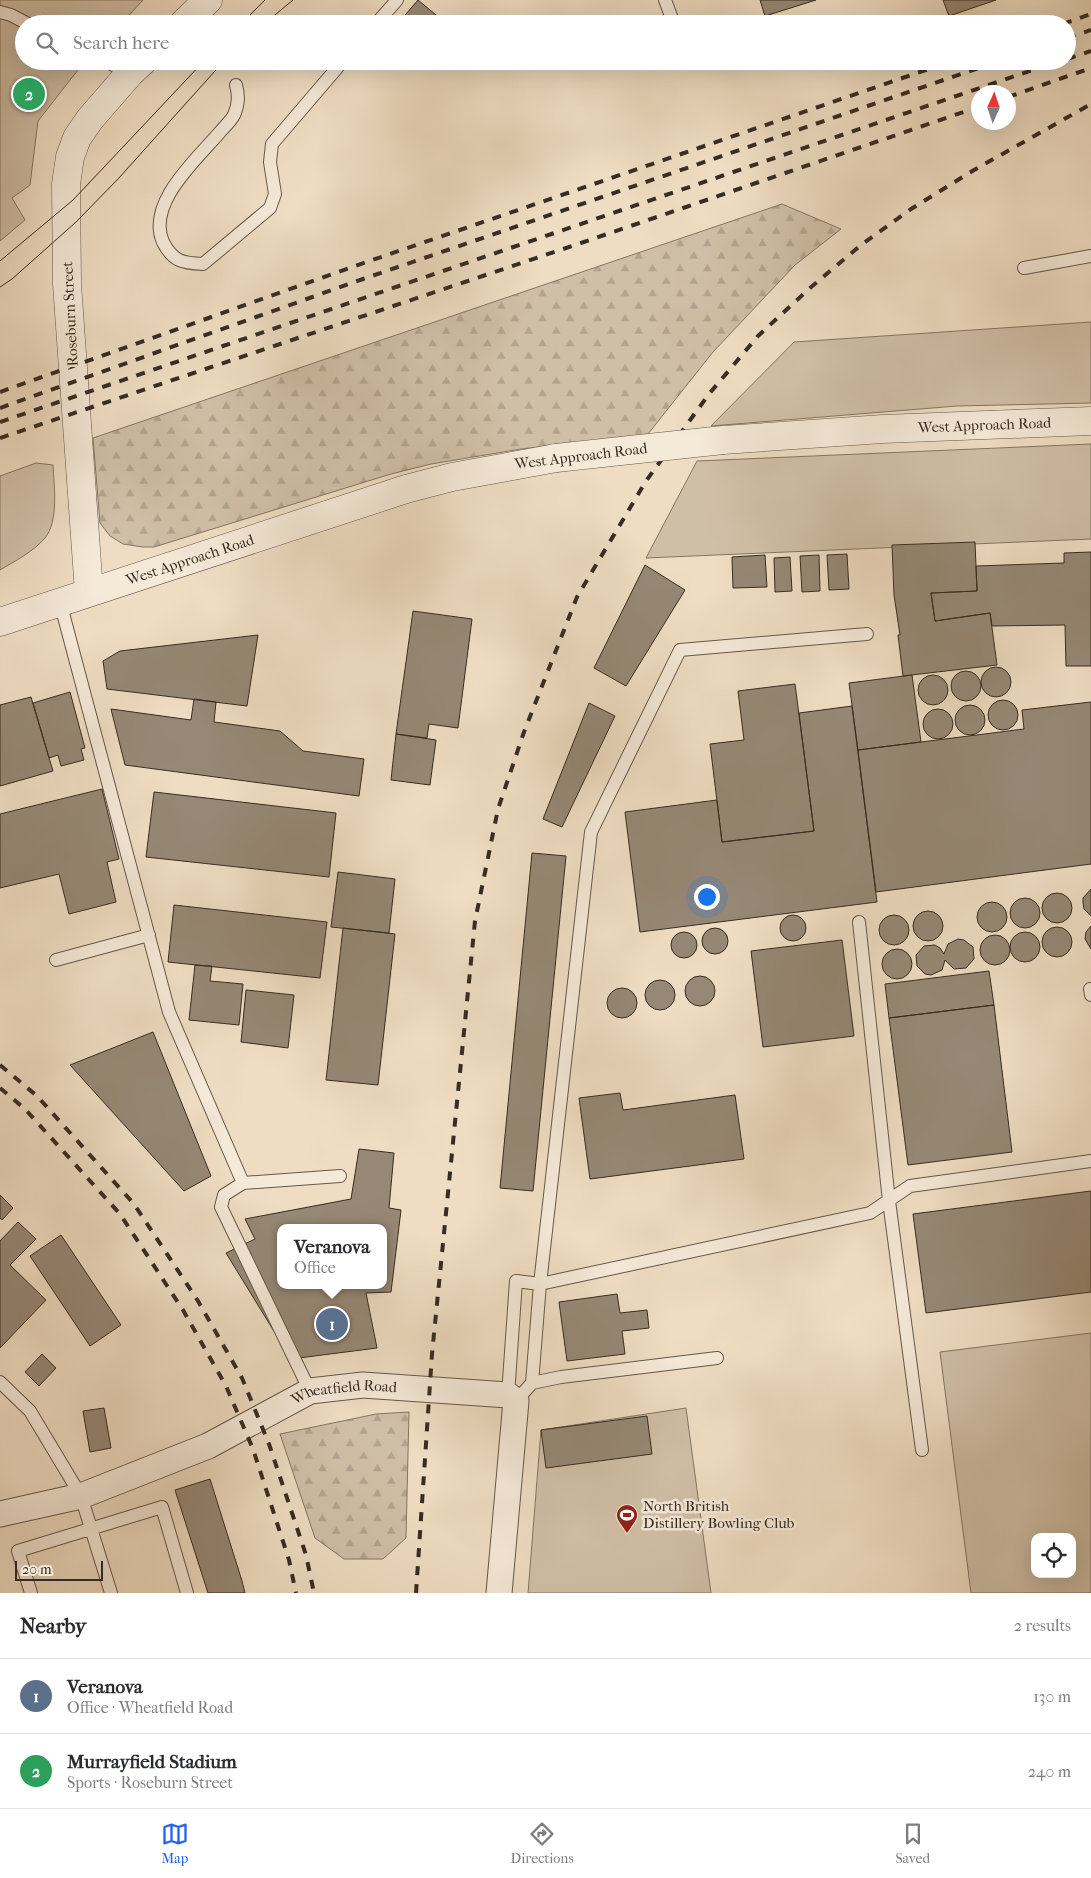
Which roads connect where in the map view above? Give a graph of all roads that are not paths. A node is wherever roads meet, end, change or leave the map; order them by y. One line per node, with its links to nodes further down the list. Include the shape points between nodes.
1 (208, 0): 5 (street)
2 (396, 0): 6 (lane)
3 (666, 0): 7 (lane)
4 (0, 12): 8 (lane)
5 (192, 15)
6 (384, 15)
7 (671, 15)
8 (15, 17)
9 (133, 70): 15 (street, Roseburn Street, via 77,138 66,184 67,284)
10 (335, 70): 11 (lane, via 272,144 270,162 275,194 270,208 203,264 184,263 168,251 159,232 162,214 169,192 234,115 239,97)
11 (236, 85)
12 (1091, 256): 13 (lane)
13 (1024, 268)
14 (1091, 421): 15 (street, West Approach Road, bridge, via 883,429 723,440 556,458 406,489)
15 (89, 592): 16 (street, West Approach Road)
16 (60, 602): 17 (street, West Approach Road); 20 (lane)
17 (0, 622)
18 (867, 634): 26 (lane, via 680,650 591,832)
19 (859, 922): 25 (lane)
20 (149, 935): 21 (lane); 24 (lane, via 170,1012)
21 (56, 960)
22 (1091, 1161): 25 (lane, via 910,1186)
23 (340, 1176): 24 (lane)
24 (243, 1183): 29 (lane, via 224,1195 221,1207)
25 (889, 1201): 26 (lane, via 870,1213); 31 (lane)
26 (540, 1284): 30 (lane); 30 (lane, via 516,1281)
27 (717, 1358): 30 (lane, via 560,1377)
28 (0, 1382): 32 (lane, via 30,1410)
29 (310, 1391): 30 (street, Wheatfield Road, via 363,1385); 32 (street, Wheatfield Road, via 208,1446)
30 (519, 1393): 38 (street)
31 (922, 1450)
32 (82, 1496): 33 (street, Wheatfield Road); 34 (lane)
33 (0, 1514)
34 (92, 1528): 35 (lane, via 18,1551); 36 (lane); 37 (lane, via 162,1507)
35 (31, 1593)
36 (111, 1593)
37 (187, 1593)
38 (499, 1593)

